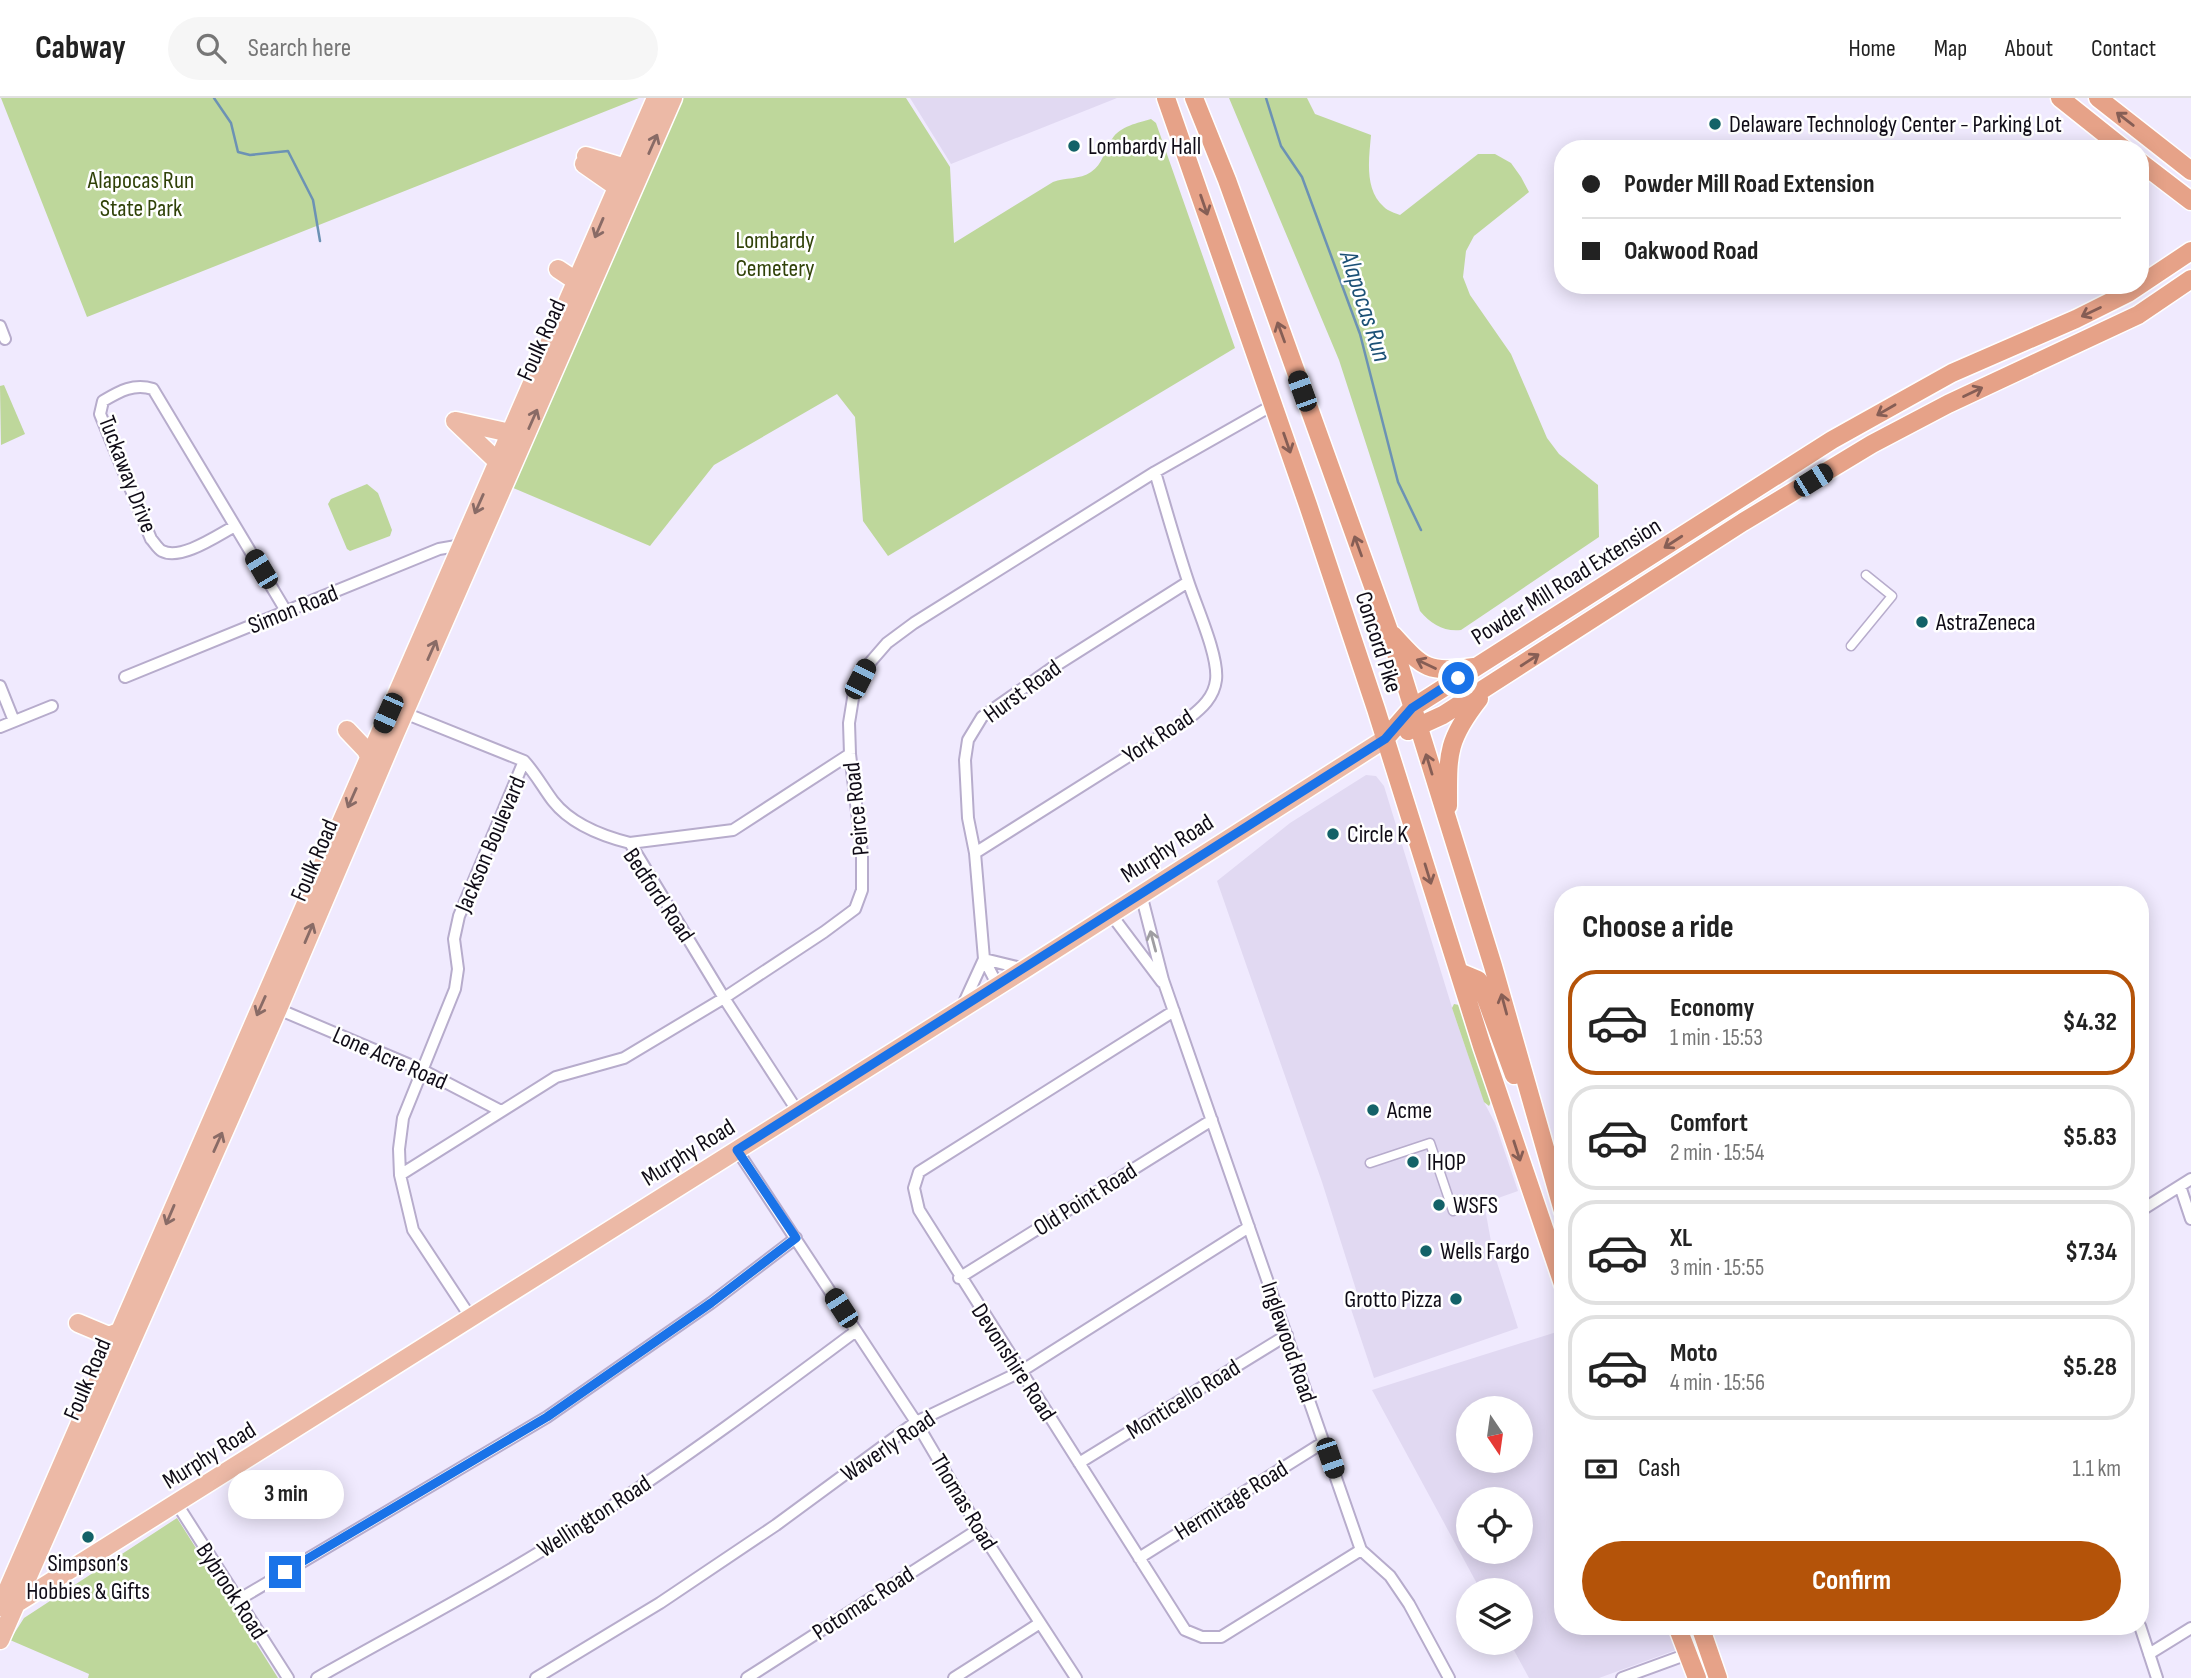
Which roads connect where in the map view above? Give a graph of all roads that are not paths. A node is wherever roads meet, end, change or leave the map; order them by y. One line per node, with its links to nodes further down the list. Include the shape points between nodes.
1 (656, 98): 9 (main road, Foulk Road)
2 (673, 98): 25 (main road, Foulk Road, one-way to 2)
3 (1166, 98): 26 (highway, Concord Pike, one-way to 26)
4 (1194, 98): 12 (highway, Concord Pike)
5 (1205, 98): 12 (highway)
6 (2060, 98): 8 (highway)
7 (2098, 98): 11 (highway, one-way to 7)
8 (2112, 140)
9 (626, 167): 13 (main road, Foulk Road); 13 (main road, via 585,160)
10 (2149, 169): 14 (highway)
11 (2191, 172)
12 (1227, 180): 35 (highway, Concord Pike, one-way to 12)
13 (617, 187): 19 (main road, Foulk Road, one-way to 19)
14 (2191, 201)
15 (2191, 251): 17 (highway, Powder Mill Road Extension, one-way to 17)
16 (558, 269): 19 (main road)
17 (2149, 279)
18 (2191, 279): 22 (highway, Powder Mill Road Extension)
19 (576, 281): 25 (main road, Foulk Road)
20 (2191, 290): 22 (highway)
21 (2126, 294): 37 (highway, Powder Mill Road Extension, one-way to 37, via 1952,373 1832,440)
22 (2138, 315): 40 (highway, Powder Mill Road Extension, one-way to 22, via 1872,443)
23 (0, 326): 24 (street)
24 (5, 339)
25 (550, 361): 27 (main road, Foulk Road); 43 (main road, Foulk Road, one-way to 25)
26 (1273, 405): 29 (street, Peirce Road); 48 (highway, Concord Pike, one-way to 48)
27 (510, 433): 28 (main road, Foulk Road); 28 (main road, via 455,421)
28 (498, 462): 31 (main road, Foulk Road, one-way to 31)
29 (1155, 472): 33 (street, York Road); 49 (street, Peirce Road, via 887,643 867,666 854,692)
30 (235, 526): 30 (street, Tuckaway Drive, via 153,390 140,386 103,401 100,414 150,539 163,551 177,553); 34 (street, Tuckaway Drive)
31 (461, 545): 34 (street, Simon Road, via 439,549); 43 (main road, Foulk Road)
32 (1866, 575): 36 (street, via 1892,596)
33 (1188, 582): 54 (street, Hurst Road, via 982,717 968,740 965,760); 54 (street, York Road, via 1217,667 1210,698 1202,708)
34 (286, 611): 38 (street, Simon Road)
35 (1388, 628): 37 (highway, one-way to 35, via 1430,668 1415,659); 42 (highway, Concord Pike)
36 (1851, 646)
37 (1477, 666): 42 (highway, Powder Mill Road Extension)
38 (125, 677)
39 (0, 686): 44 (street)
40 (1488, 687): 46 (highway, Powder Mill Road Extension); 52 (highway, via 1454,737 1448,765)
41 (52, 706): 44 (street)
42 (1412, 708): 46 (highway, Concord Pike); 48 (highway, Powder Mill Road Extension)
43 (397, 712): 50 (main road, Foulk Road); 51 (street, Bedford Road); 63 (main road, Foulk Road, one-way to 43)
44 (14, 721): 45 (street)
45 (0, 727)
46 (1418, 727): 48 (highway, Powder Mill Road Extension); 52 (highway, Concord Pike, one-way to 46)
47 (347, 730): 50 (main road)
48 (1385, 739): 55 (main road, Murphy Road); 59 (highway, Concord Pike, one-way to 59)
49 (850, 754): 53 (street, via 733,830); 62 (street, Peirce Road, via 862,853 862,890 855,909)
50 (369, 757): 88 (main road, Foulk Road, one-way to 88)
51 (524, 761): 53 (street, Bedford Road, via 555,803 577,823); 66 (street, Jackson Boulevard, via 458,916 455,989)
52 (1448, 827): 70 (highway, Concord Pike, one-way to 52, via 1493,966)
53 (630, 843): 62 (street, Bedford Road)
54 (975, 853): 57 (street, Hurst Road)
55 (1141, 894): 56 (main road, Murphy Road); 61 (street, Inglewood Road, one-way to 55)
56 (1110, 913): 58 (main road, Murphy Road); 61 (street, Inglewood Road)
57 (984, 959): 58 (street); 60 (street, Hurst Road); 64 (street)
58 (1025, 969): 60 (main road, Murphy Road)
59 (1459, 972): 70 (highway, via 1481,985); 82 (highway, Concord Pike, one-way to 82)
60 (998, 986): 64 (main road, Murphy Road)
61 (1165, 987): 65 (street, Inglewood Road)
62 (724, 998): 67 (street, Peirce Road, via 624,1058 556,1077); 68 (street, Bedford Road)
63 (278, 1009): 66 (street, Lone Acre Road); 88 (main road, Foulk Road, one-way to 63)
64 (961, 1009): 68 (main road, Murphy Road)
65 (1174, 1011): 69 (street, Inglewood Road); 83 (street, Devonshire Road, via 919,1172 914,1188 919,1210)
66 (422, 1070): 67 (street, Lone Acre Road); 73 (street, Jackson Boulevard, via 402,1118)
67 (501, 1111): 73 (street, Peirce Road)
68 (798, 1112): 71 (main road, Murphy Road)
69 (1212, 1119): 80 (street, Inglewood Road); 83 (street, Old Point Road)
70 (1541, 1140): 75 (highway, Concord Pike)
71 (737, 1150): 81 (street, Thomas Road); 85 (main road, Murphy Road)
72 (1370, 1163): 78 (street, via 1430,1143)
73 (400, 1175): 85 (street, Jackson Boulevard, via 413,1230)
74 (2191, 1179): 76 (street)
75 (1554, 1182)
76 (2180, 1186): 77 (street); 79 (street)
77 (2149, 1205)
78 (1453, 1211)
79 (2191, 1219)
80 (1249, 1227): 87 (street, Inglewood Road); 89 (street, Waverly Road)
81 (796, 1238): 86 (street, Thomas Road); 99 (street, via 547,1417)
82 (1554, 1258)
83 (959, 1278): 89 (street, Devonshire Road)
84 (80, 1318): 88 (main road, via 109,1336)
85 (471, 1318): 93 (main road, Murphy Road)
86 (856, 1331): 90 (street, Thomas Road); 112 (street, Wellington Road, via 724,1430 591,1520)
87 (1287, 1335): 91 (street, Inglewood Road); 92 (street, Monticello Road)
88 (122, 1336): 95 (main road, Foulk Road); 100 (main road, Foulk Road, via 58,1466)
89 (1020, 1372): 90 (street, Waverly Road); 92 (street, Devonshire Road)
90 (916, 1422): 94 (street, Thomas Road); 113 (street, Waverly Road, via 660,1603)
91 (1324, 1442): 96 (street, Inglewood Road); 97 (street, Hermitage Road)
92 (1079, 1463): 97 (street, Devonshire Road)
93 (177, 1504): 98 (main road, Murphy Road); 99 (street, Bybrook Road)
94 (979, 1529): 102 (street, Thomas Road); 114 (street, Potomac Road)
95 (43, 1541): 98 (main road, via 45,1558 52,1566); 100 (main road, Foulk Road)
96 (1361, 1550): 97 (street, Devonshire Road, via 1221,1637 1202,1637 1185,1630); 117 (street, Inglewood Road, via 1390,1576)
97 (1139, 1558)
98 (73, 1569): 100 (main road, Murphy Road)
99 (238, 1600): 111 (street, Bybrook Road)
100 (8, 1605): 101 (main road, Murphy Road); 107 (main road, Foulk Road)
101 (0, 1616)
102 (1040, 1623): 115 (street); 116 (street, Thomas Road)
103 (2191, 1628): 109 (street)
104 (1680, 1635): 110 (highway)
105 (1703, 1635): 108 (highway)
106 (2143, 1635): 109 (street)
107 (0, 1640)
108 (1707, 1647): 110 (street); 120 (highway)
109 (2149, 1654): 121 (street)
110 (1688, 1656): 118 (street); 119 (highway)
111 (288, 1678)
112 (317, 1678)
113 (536, 1678)
114 (747, 1678)
115 (954, 1678)
116 (1076, 1678)
117 (1449, 1678)
118 (1622, 1678)
119 (1697, 1678)
120 (1718, 1678)
121 (2157, 1678)

